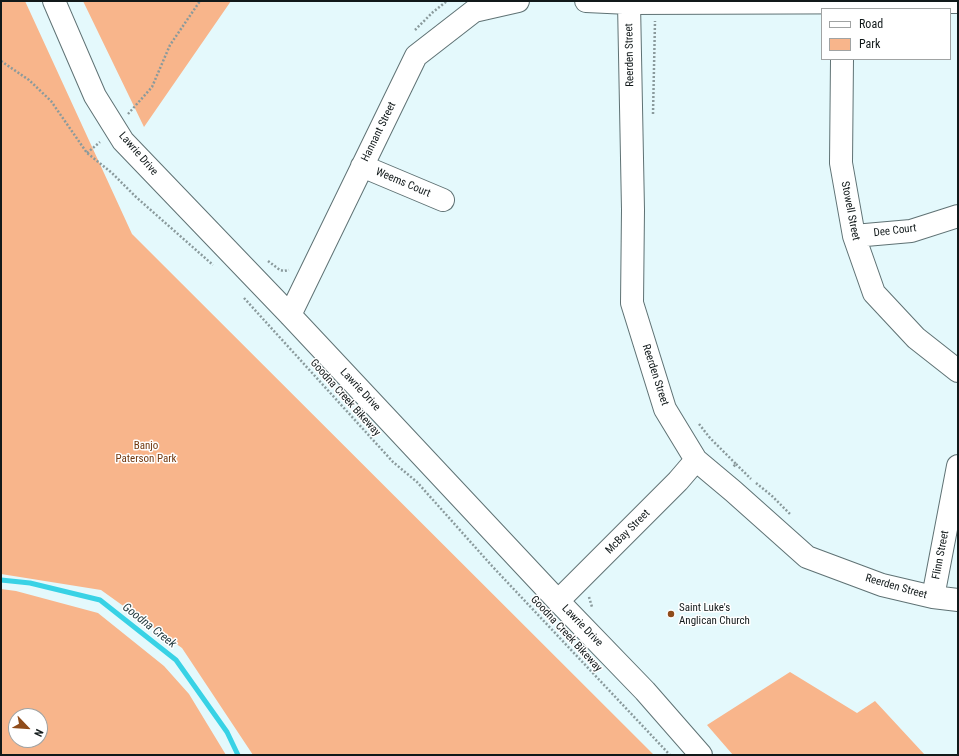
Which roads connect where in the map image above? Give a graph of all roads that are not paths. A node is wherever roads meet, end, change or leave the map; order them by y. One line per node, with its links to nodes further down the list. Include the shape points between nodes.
1 (54, 1): 12 (street, Lawrie Drive, via 95,96 123,141)
2 (518, 1): 8 (street, Hannant Street, via 474,10 416,56)
3 (586, 1): 6 (street)
4 (843, 1): 5 (street); 6 (street)
5 (958, 2)
6 (629, 3): 14 (street, Reerden Street, via 634,210 632,303 665,409)
7 (842, 60): 11 (street, Stowell Street, via 841,163)
8 (362, 166): 9 (street, Weems Court); 12 (street, Hannant Street)
9 (443, 200)
10 (958, 216): 11 (street, Dee Court, via 911,231)
11 (854, 236): 13 (street, Stowell Street, via 874,293 916,338)
12 (290, 315): 18 (street, Lawrie Drive)
13 (958, 371)
14 (696, 460): 16 (street, Reerden Street, via 807,557 882,585); 18 (street, McBay Street)
15 (958, 466): 16 (street, Flinn Street)
16 (933, 598): 17 (street, Reerden Street)
17 (958, 600)
18 (558, 601): 19 (street, Lawrie Drive, via 645,691)
19 (701, 755)

